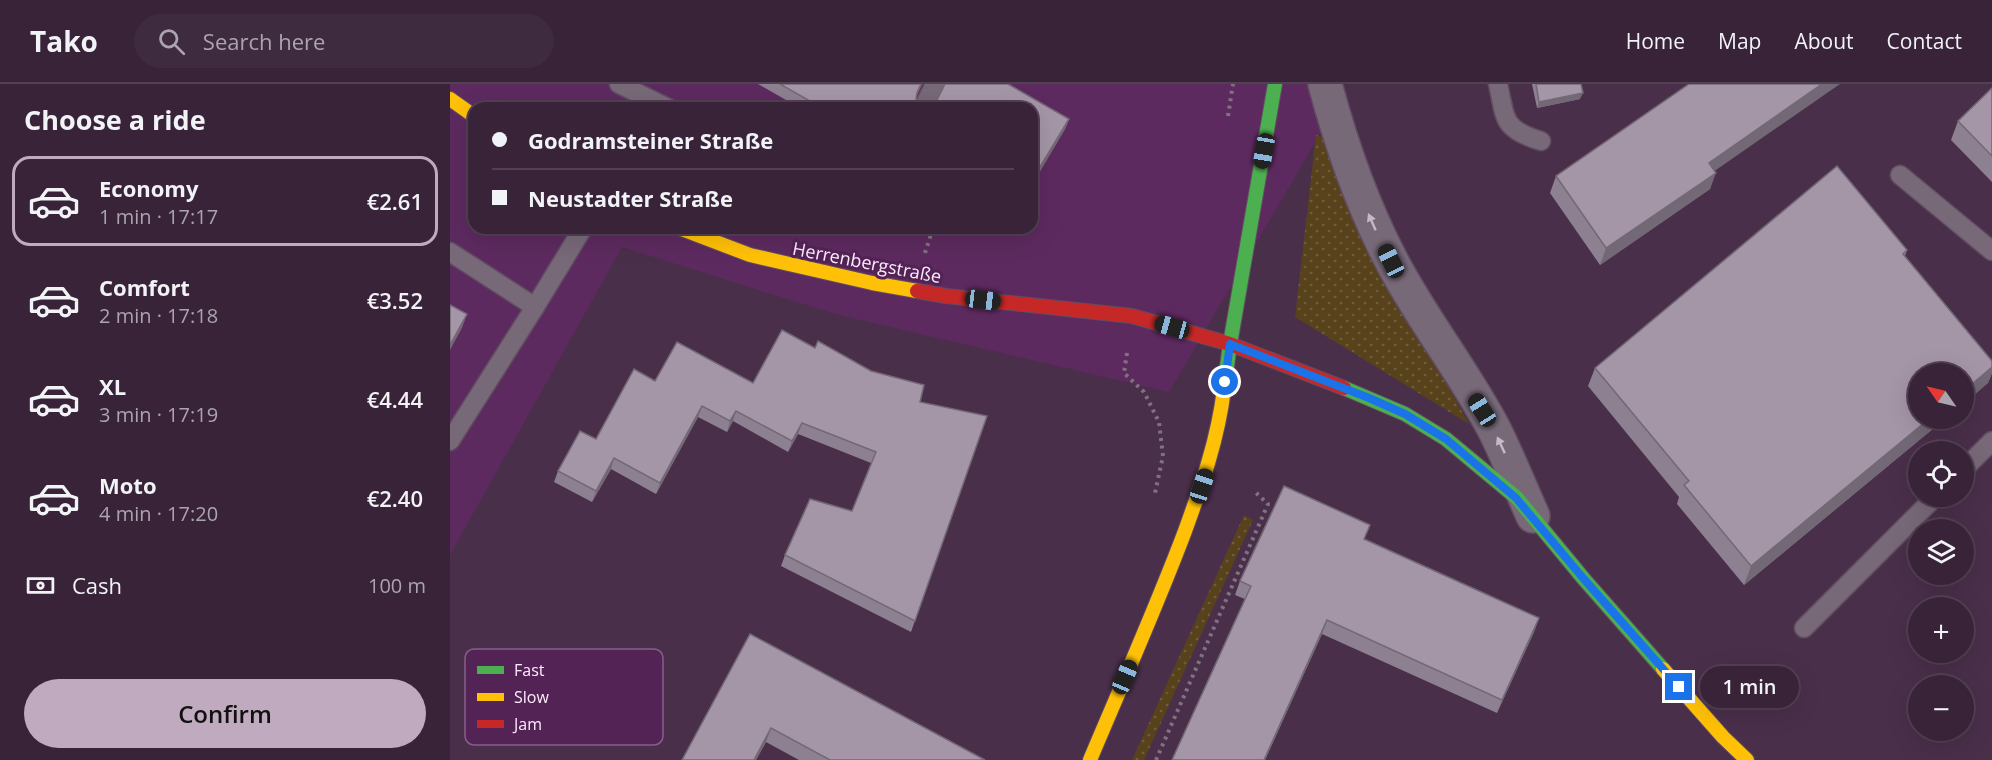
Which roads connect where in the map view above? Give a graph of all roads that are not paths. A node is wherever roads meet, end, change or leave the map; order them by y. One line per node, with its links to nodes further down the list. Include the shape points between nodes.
1 (619, 84): 7 (lane)
2 (935, 84): 8 (lane)
3 (1275, 84): 17 (street)
4 (1325, 84): 22 (street, one-way to 4, via 1494,429 1374,227 1341,140)
5 (1498, 84): 10 (lane, via 1507,123 1522,135)
6 (450, 99): 9 (street)
7 (656, 102)
8 (926, 102)
9 (468, 112)
10 (1541, 141)
11 (1900, 175): 14 (lane)
12 (578, 234): 16 (lane)
13 (695, 234): 17 (street, Herrenbergstraße, via 750,255 863,282 946,296 1132,316)
14 (1992, 251)
15 (450, 252): 16 (lane)
16 (535, 307): 18 (lane)
17 (1230, 344): 22 (street, Herrenbergstraße, via 1405,414 1468,456); 24 (street, via 1220,421 1204,479)
18 (450, 441)
19 (1992, 441): 20 (lane)
20 (1974, 459)
21 (1925, 507): 23 (lane)
22 (1534, 517): 25 (street, Herrenbergstraße, via 1598,595)
23 (1804, 628)
24 (1090, 760)
25 (1747, 760)

